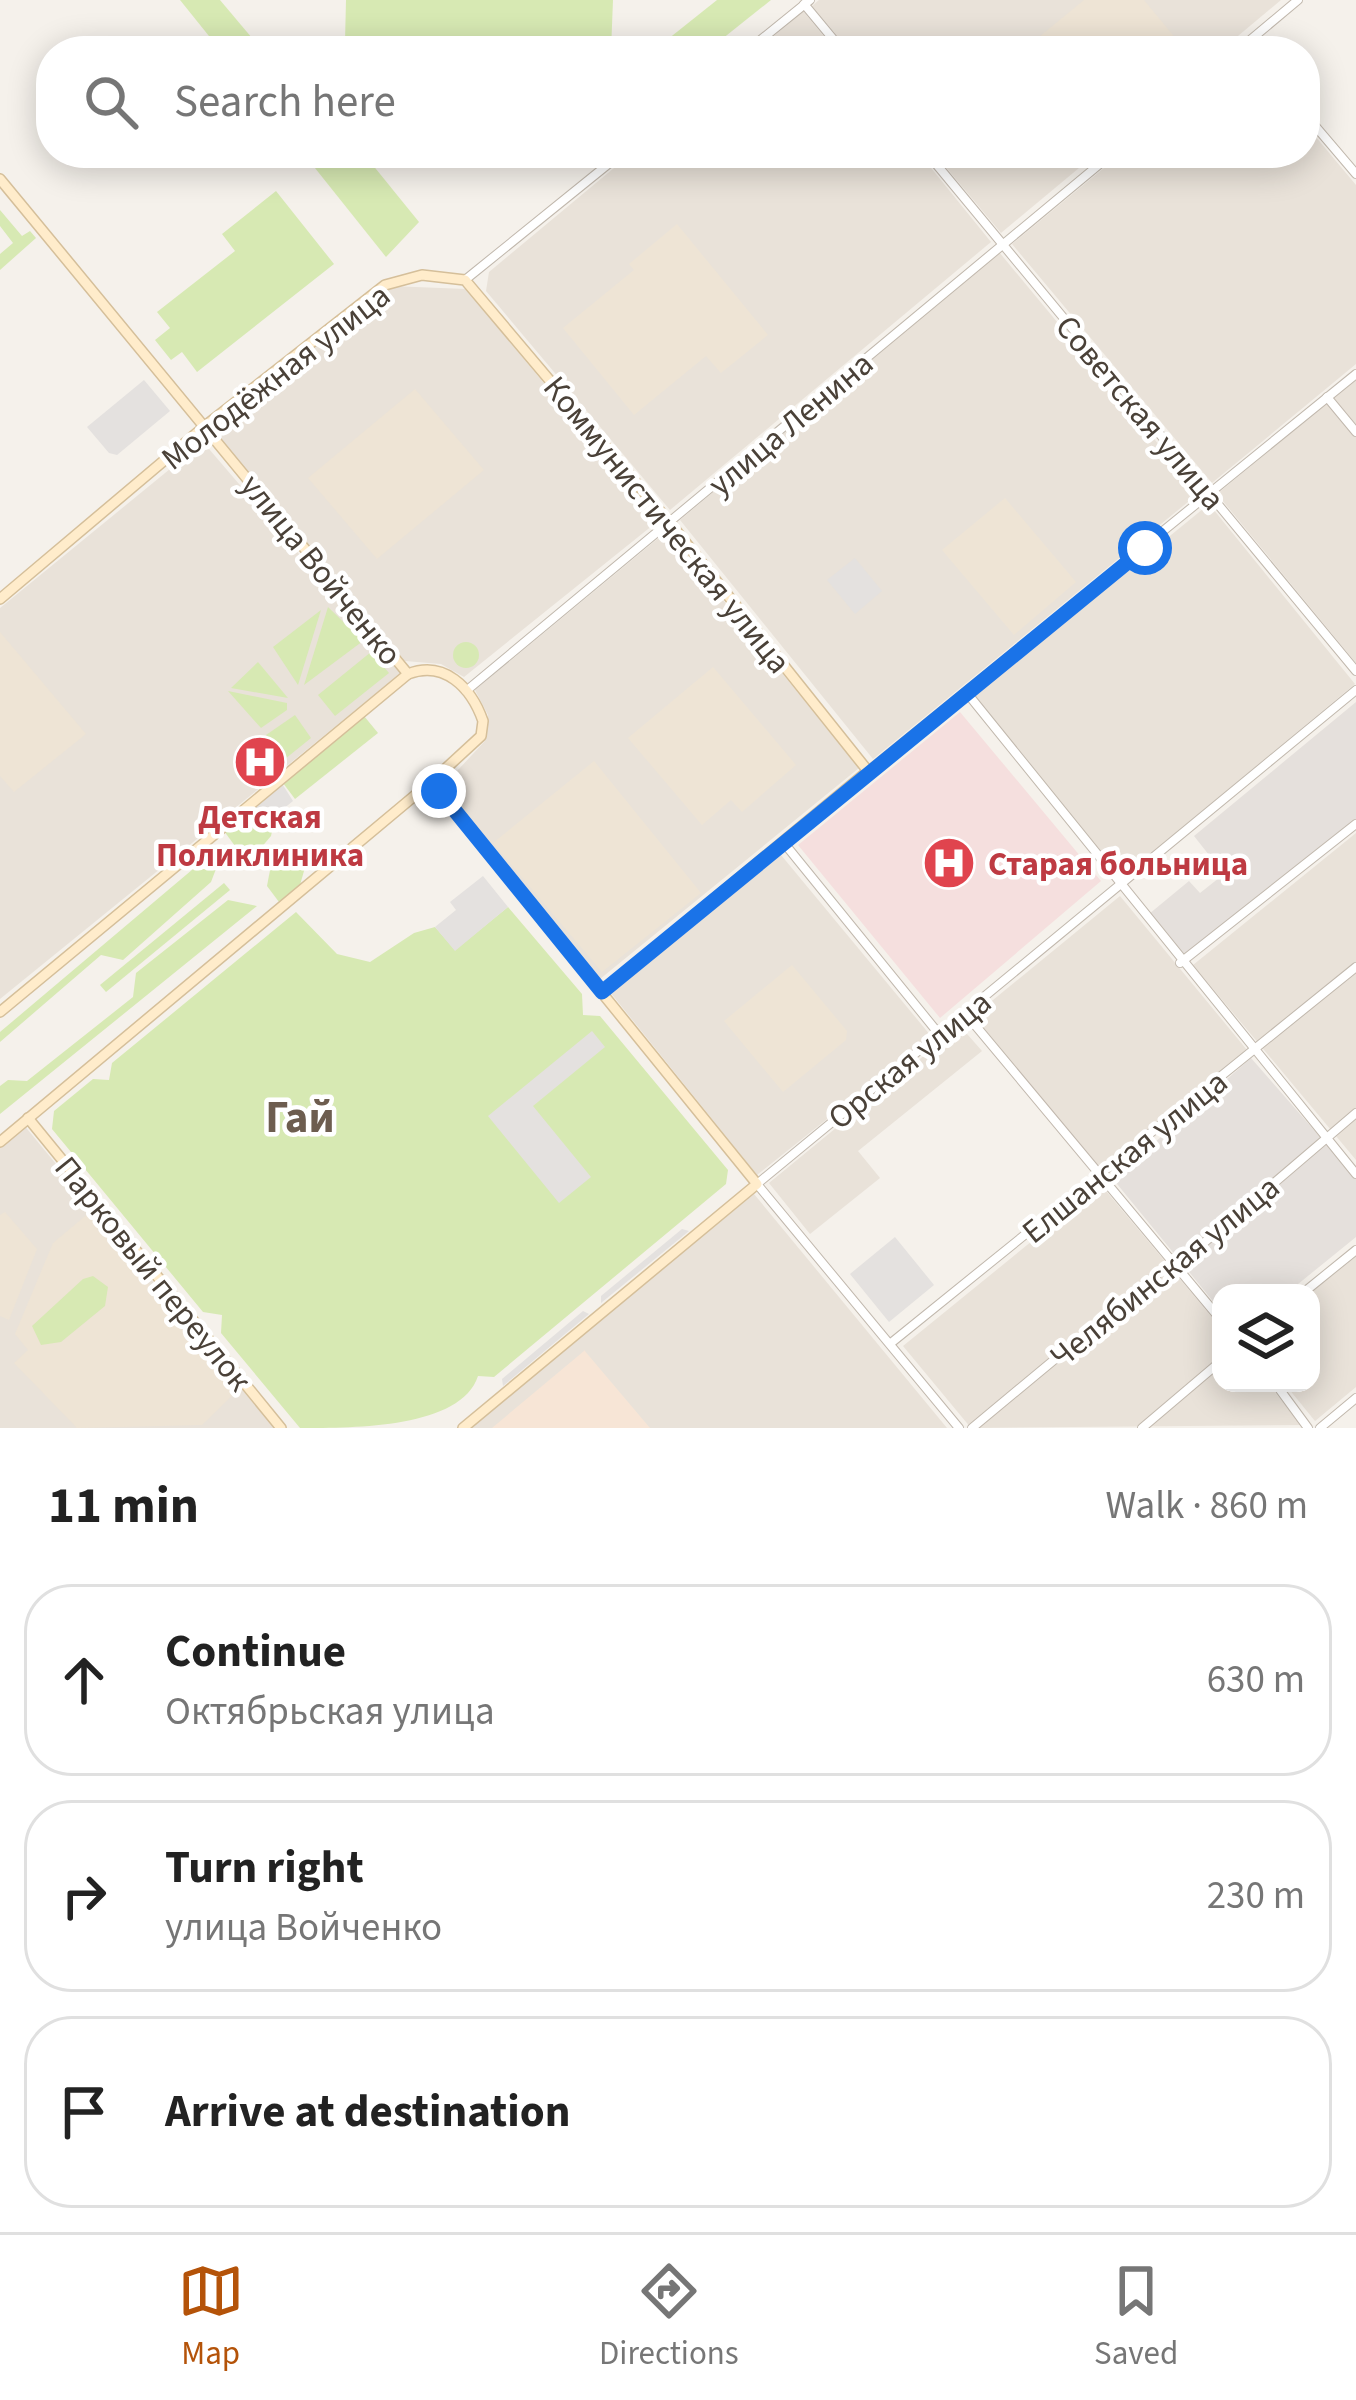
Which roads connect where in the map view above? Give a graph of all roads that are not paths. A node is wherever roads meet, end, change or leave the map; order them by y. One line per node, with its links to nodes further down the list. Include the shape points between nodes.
1 (1298, 0): 5 (street)
2 (807, 2): 3 (street); 4 (street)
3 (765, 36)
4 (832, 36)
5 (1260, 36)
6 (1320, 132): 10 (street)
7 (603, 168): 13 (street)
8 (940, 168): 12 (street, Советская улица)
9 (1095, 168): 12 (street, улица Ленина)
10 (1356, 174)
11 (0, 179): 16 (main road, улица Войченко)
12 (1003, 244): 18 (street, Советская улица); 19 (street, улица Ленина)
13 (465, 280): 16 (main road, Молодёжная улица, via 422,275 385,285); 19 (main road, Коммунистическая улица)
14 (1356, 374): 15 (street)
15 (1327, 398): 17 (street); 18 (street)
16 (206, 426): 20 (main road, Молодёжная улица); 22 (main road, улица Войченко)
17 (1356, 432)
18 (1210, 495): 21 (street, Советская улица); 25 (street)
19 (670, 524): 24 (street, улица Ленина); 26 (main road, Коммунистическая улица)
20 (0, 599)
21 (1356, 671)
22 (408, 674): 24 (main road, улица Войченко, via 440,669); 34 (main road)
23 (1356, 690): 30 (street, Орская улица)
24 (465, 692): 27 (main road, via 481,716 481,736)
25 (967, 693): 26 (street); 30 (street)
26 (868, 770): 29 (main road)
27 (431, 782): 33 (main road); 39 (main road)
28 (1356, 824): 31 (street)
29 (784, 843): 33 (main road); 36 (street)
30 (1120, 884): 31 (street); 35 (street, Орская улица)
31 (1180, 963): 37 (street)
32 (1356, 967): 37 (street, Елшанская улица)
33 (602, 992): 44 (main road)
34 (0, 1012)
35 (965, 1013): 36 (street, Орская улица); 43 (street)
36 (939, 1034): 44 (street, Орская улица)
37 (1253, 1051): 40 (street); 43 (street, Елшанская улица)
38 (1356, 1112): 40 (street, Челябинская улица)
39 (28, 1118): 41 (main road); 53 (main road, Парковый переулок)
40 (1325, 1138): 42 (street); 46 (street, Челябинская улица)
41 (0, 1142)
42 (1356, 1174)
43 (1100, 1176): 46 (street); 49 (street, Елшанская улица)
44 (757, 1184): 49 (street); 54 (main road, Орская улица)
45 (1356, 1250): 47 (street)
46 (1172, 1262): 48 (street); 56 (street, Челябинская улица)
47 (1314, 1284)
48 (1212, 1309)
49 (890, 1343): 55 (street)
50 (1212, 1369): 57 (street)
51 (1282, 1392): 58 (street)
52 (1356, 1398): 59 (street)
53 (281, 1428)
54 (463, 1428)
55 (959, 1428)
56 (972, 1428)
57 (1142, 1428)
58 (1308, 1428)
59 (1320, 1428)

